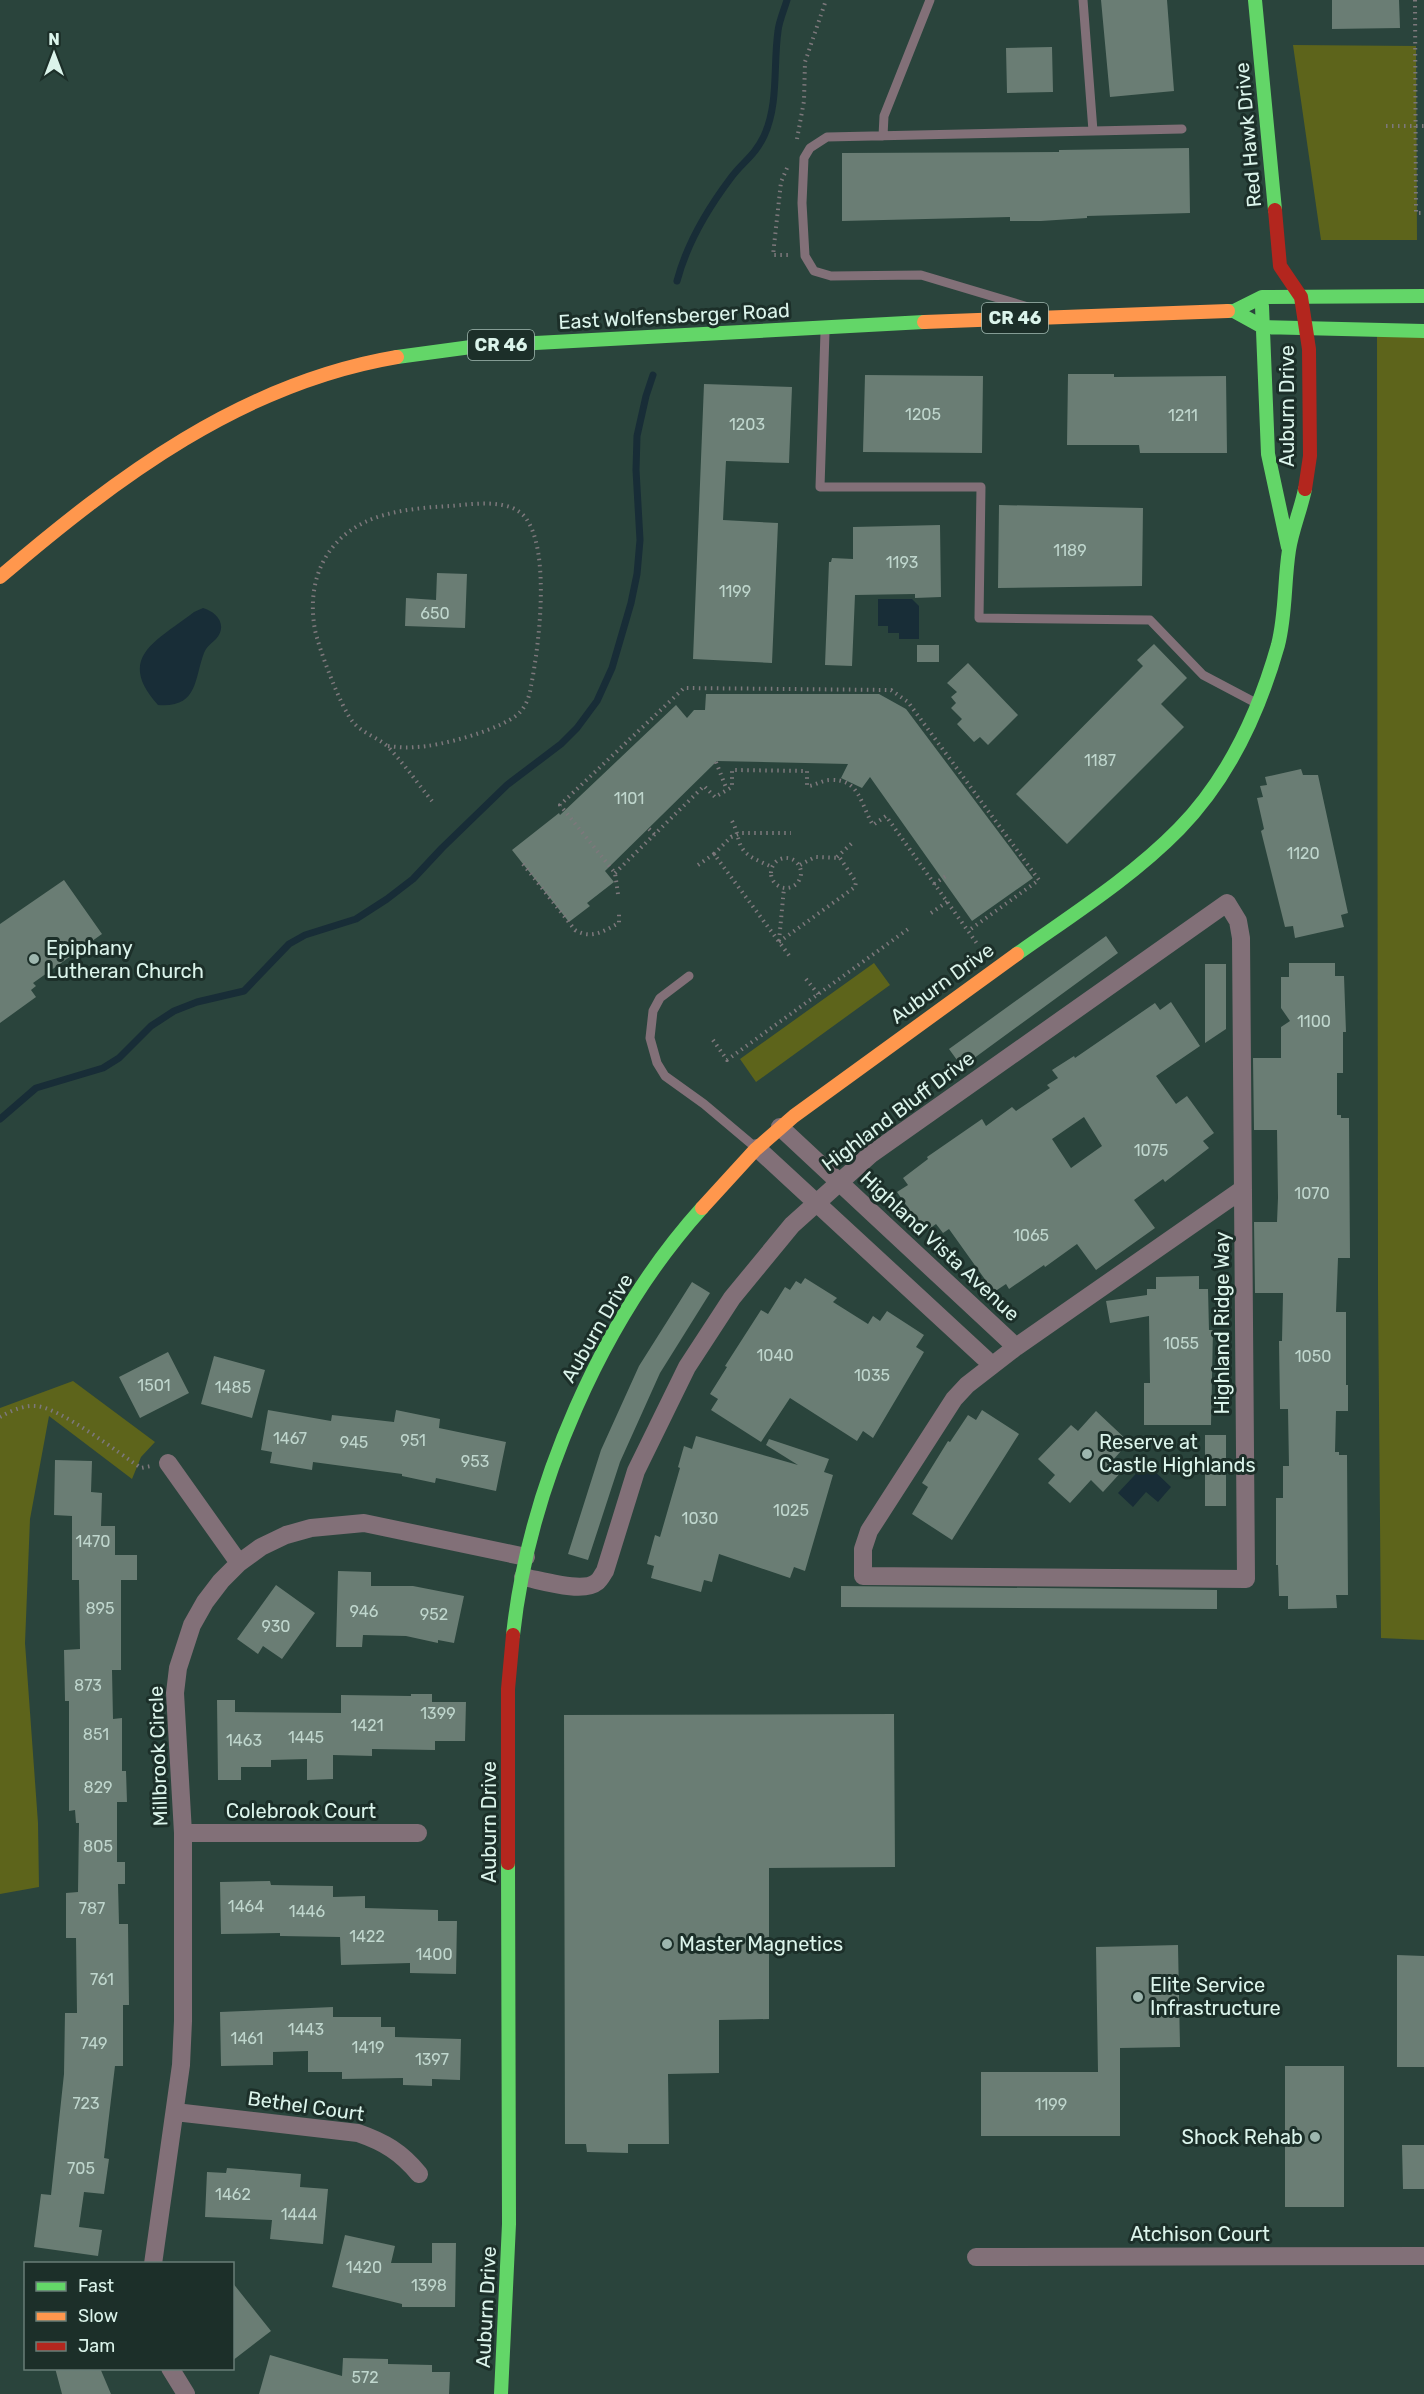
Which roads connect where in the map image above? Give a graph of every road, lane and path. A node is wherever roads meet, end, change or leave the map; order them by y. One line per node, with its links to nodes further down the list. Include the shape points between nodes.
1 (930, 0): 10 (lane, via 884,116)
2 (1083, 0): 9 (lane)
3 (1255, 0): 12 (street, Red Hawk Drive)
4 (1415, 0): 6 (path)
5 (1386, 126): 6 (path)
6 (1416, 126): 7 (path); 11 (path, via 1416,213)
7 (1424, 126)
8 (1182, 129): 9 (lane)
9 (1093, 131): 10 (lane)
10 (883, 136): 17 (lane, via 827,137 810,148 804,158 805,256 814,271 831,276 921,275)
11 (1424, 213)
12 (1280, 266): 14 (street); 15 (street, Red Hawk Drive)
13 (1424, 296): 15 (street, East Wolfensberger Road)
14 (1262, 297): 15 (street, East Wolfensberger Road); 16 (street, East Wolfensberger Road); 19 (street, Auburn Drive)
15 (1301, 297): 20 (street, Auburn Drive)
16 (1234, 311): 17 (street, East Wolfensberger Road / CR 46); 19 (street)
17 (1062, 317): 18 (street, East Wolfensberger Road / CR 46)
18 (825, 327): 23 (street, East Wolfensberger Road / CR 46, via 458,348 324,375 258,399 188,435 103,493); 24 (lane, via 820,487 981,487 979,618 1150,620 1203,675)
19 (1263, 327): 20 (street); 22 (street, Auburn Drive, via 1268,454)
20 (1306, 327): 21 (street); 22 (street, Auburn Drive, via 1310,456)
21 (1424, 331)
22 (1289, 550): 24 (street, Auburn Drive, via 1282,627)
23 (0, 577)
24 (1258, 704): 59 (street, Auburn Drive, via 1215,785 1164,843 1091,901)
25 (388, 746): 25 (path, via 417,747 487,730 521,711 530,694 537,653 539,555 532,528 524,515 510,507 464,505 383,515 351,528 330,548 317,573 312,602 315,631 327,667 352,721); 28 (path)
26 (716, 762): 27 (path)
27 (727, 790): 33 (path, via 715,797 704,786); 43 (path, via 732,787 732,770 807,771 807,786 830,780 849,783 862,797 873,825 886,816)
28 (432, 801)
29 (732, 821): 32 (path)
30 (649, 829): 33 (path)
31 (791, 833): 32 (path)
32 (739, 834): 35 (path); 40 (path, via 742,848)
33 (655, 835): 41 (path)
34 (852, 843): 36 (path)
35 (714, 854): 38 (path); 52 (path)
36 (837, 858): 39 (path, via 815,857); 52 (path, via 856,882 855,887)
37 (523, 864): 49 (path, via 579,933 602,933 619,923)
38 (698, 865)
39 (800, 865): 40 (path, via 788,857); 44 (path, via 800,879)
40 (772, 867): 44 (path, via 774,882)
41 (615, 873): 45 (path); 51 (path, via 560,805 684,688 891,690 909,702 1039,880)
42 (946, 876): 43 (path)
43 (934, 884): 46 (path)
44 (784, 888): 52 (path)
45 (618, 894)
46 (947, 902): 48 (path); 51 (path)
47 (1227, 903): 61 (street, Highland Bluff Drive, via 870,1155); 62 (street, Highland Ridge Way, via 1238,921 1241,938)
48 (931, 913)
49 (619, 914)
50 (911, 927): 57 (path)
51 (968, 931): 53 (path)
52 (779, 942): 54 (path)
53 (978, 945)
54 (791, 958)
55 (689, 976): 60 (lane, via 660,998 653,1011 650,1038 657,1063 664,1076)
56 (806, 979): 57 (path)
57 (818, 994): 58 (path, via 727,1060)
58 (713, 1040)
59 (780, 1127): 60 (street, Auburn Drive); 61 (street, Highland Vista Avenue)
60 (757, 1148): 63 (street); 68 (street, Auburn Drive, via 669,1248 631,1301 602,1352 559,1449)
61 (838, 1182): 63 (street, Highland Bluff Drive); 64 (street, Highland Vista Avenue)
62 (1243, 1189): 64 (street, Highland Vista Avenue); 70 (street, Highland Ridge Way, via 1246,1579)
63 (815, 1203): 65 (street); 71 (street, Highland Bluff Drive, via 732,1298 687,1367 636,1471 598,1582 573,1586)
64 (1016, 1347): 65 (street, Highland Vista Avenue)
65 (992, 1365): 70 (street, Highland Vista Avenue, via 954,1399 869,1531)
66 (0, 1417): 67 (path, via 35,1406 53,1410 141,1467)
67 (168, 1463): 69 (street)
68 (526, 1557): 69 (street, Millbrook Circle, via 356,1523 286,1535); 71 (street, Auburn Drive)
69 (239, 1563): 72 (street, Millbrook Circle, via 205,1602 192,1625 178,1668 175,1719)
70 (863, 1576)
71 (523, 1577): 81 (street, Auburn Drive, via 510,1649 508,1689 509,2223)
72 (183, 1833): 73 (street, Colebrook Court); 74 (street, Millbrook Circle, via 183,2022)
73 (418, 1833)
74 (175, 2112): 75 (street, Bethel Court, via 358,2133 384,2142); 78 (street, Millbrook Circle)
75 (420, 2174)
76 (1424, 2256): 77 (street, Atchison Court)
77 (976, 2258)
78 (153, 2262)
79 (171, 2370): 80 (street)
80 (186, 2394)
81 (501, 2394)

